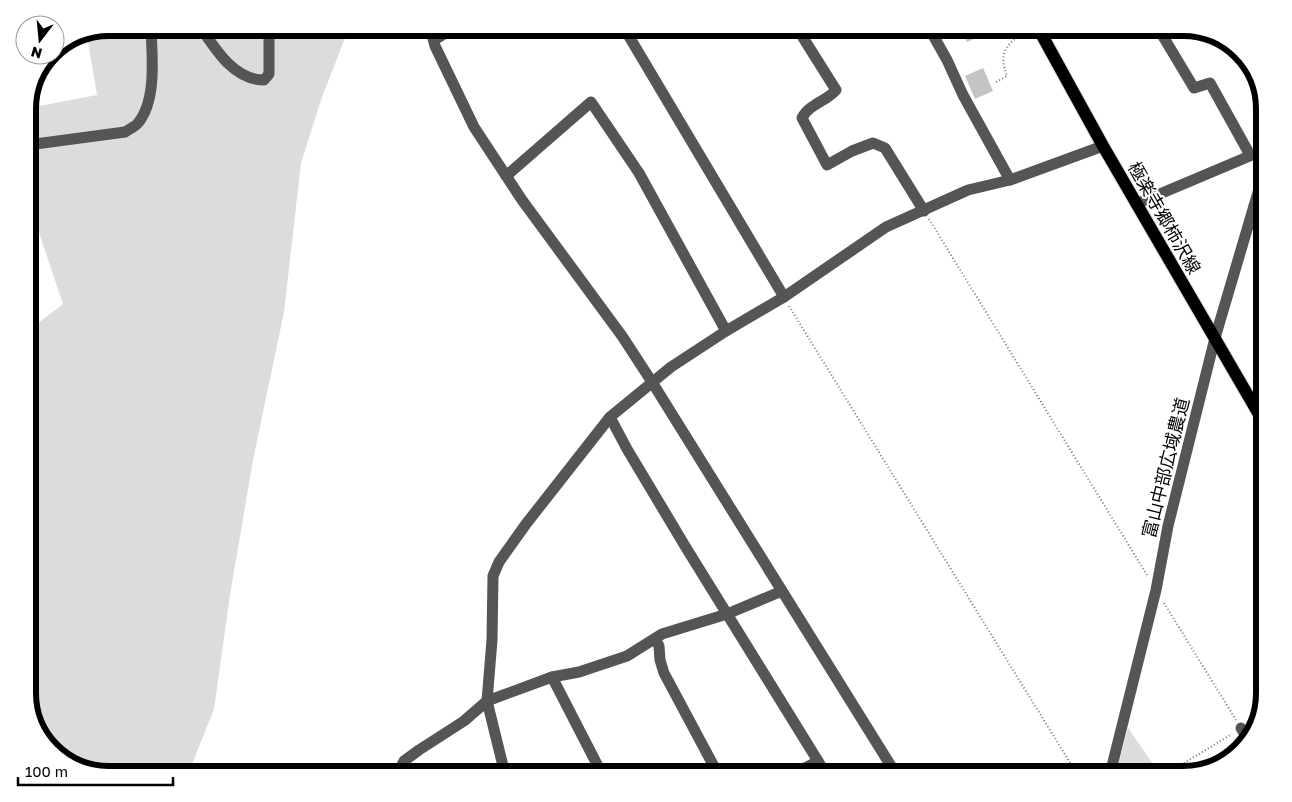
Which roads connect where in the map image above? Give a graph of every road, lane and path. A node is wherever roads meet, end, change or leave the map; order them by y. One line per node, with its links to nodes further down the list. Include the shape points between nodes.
1 (151, 36): 14 (street, via 151,90 138,123 125,132)
2 (206, 36): 3 (street, via 217,53 242,75 256,80 264,80 269,74)
3 (269, 36)
4 (433, 36): 12 (street)
5 (441, 36): 12 (street)
6 (629, 36): 25 (street)
7 (802, 36): 24 (street, via 836,90 805,112 802,118 827,165 872,143 885,148)
8 (934, 36): 19 (street, via 962,95)
9 (1020, 36): 13 (path, via 1008,45 1002,62 1007,76)
10 (1042, 36): 15 (main road, 極楽寺郷柿沢線)
11 (1163, 36): 17 (street, via 1194,88 1210,83)
12 (434, 40): 18 (street, via 474,127)
13 (996, 82)
14 (36, 144)
15 (1103, 146): 19 (street); 21 (main road, 極楽寺郷柿沢線)
16 (1256, 153): 17 (street)
17 (1250, 155): 21 (street)
18 (506, 176): 26 (street, via 591,102 639,173); 28 (street)
19 (1010, 180): 24 (street, via 968,190)
20 (1256, 199): 22 (street, 富山中部広域農道)
21 (1136, 204): 27 (main road, 極楽寺郷柿沢線)
22 (1254, 206): 23 (street); 27 (street, 富山中部広域農道)
23 (1256, 209)
24 (924, 211): 25 (street, via 886,227); 31 (path)
25 (784, 297): 26 (street); 47 (path)
26 (726, 331): 28 (street)
27 (1214, 338): 29 (main road, 極楽寺郷柿沢線); 31 (street, 富山中部広域農道, via 1170,517)
28 (652, 382): 30 (street); 32 (street)
29 (1256, 409)
30 (610, 417): 33 (street); 36 (street, via 499,562 493,576)
31 (1156, 590): 37 (path); 48 (street, 富山中部広域農道)
32 (782, 591): 33 (street); 46 (street)
33 (727, 614): 34 (street); 39 (street)
34 (655, 639): 35 (street, via 627,656); 43 (street, via 664,673)
35 (552, 677): 36 (street); 42 (street)
36 (487, 701): 40 (street); 41 (street)
37 (1241, 728): 38 (street); 49 (path)
38 (1244, 733)
39 (818, 761): 44 (street); 45 (street)
40 (402, 766)
41 (503, 766)
42 (598, 766)
43 (714, 766)
44 (809, 766)
45 (821, 766)
46 (891, 766)
47 (1072, 766)
48 (1112, 766)
49 (1179, 766)

